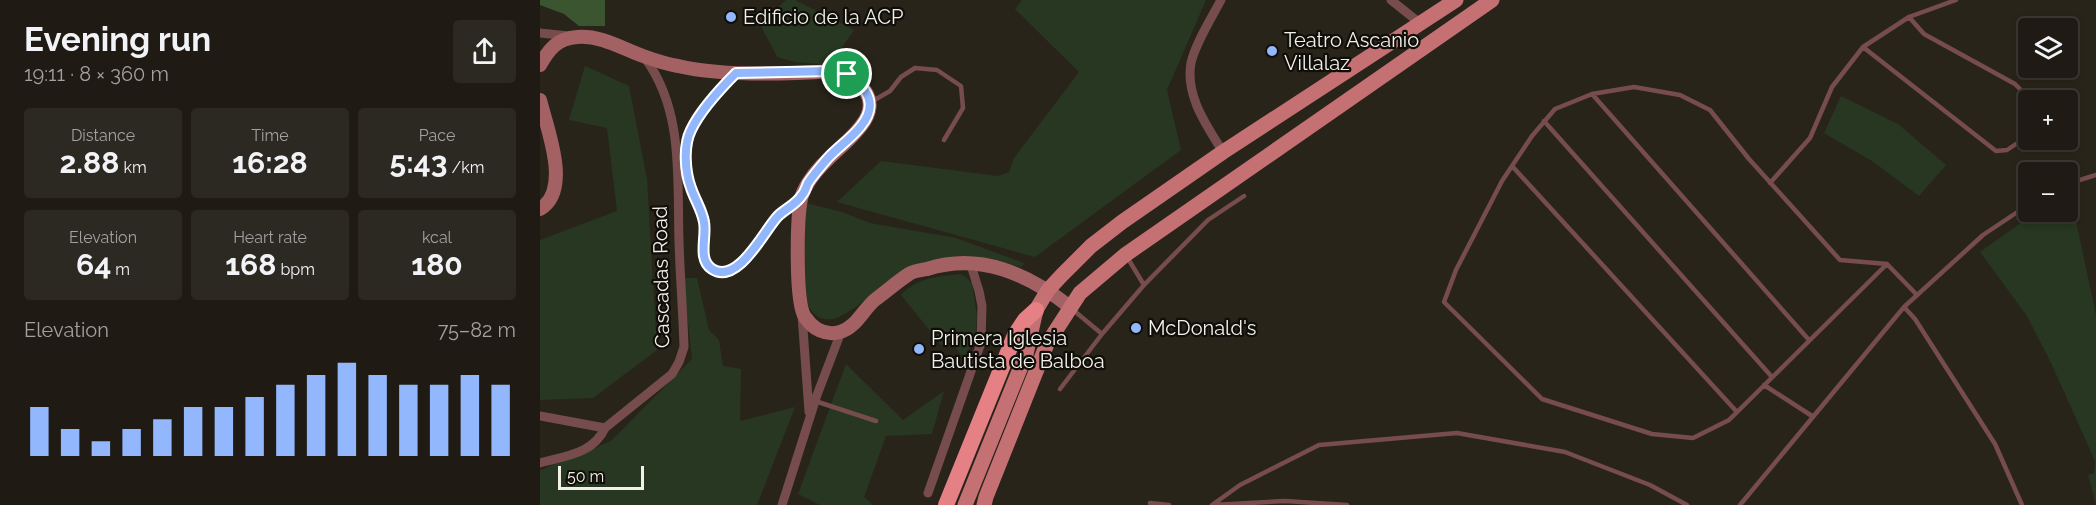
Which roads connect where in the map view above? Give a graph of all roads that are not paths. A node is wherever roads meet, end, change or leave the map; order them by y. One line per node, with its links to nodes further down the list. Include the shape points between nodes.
1 (1221, 0): 21 (street, via 1191,63 1192,94)
2 (1391, 0): 7 (street)
3 (1456, 0): 7 (main road)
4 (1492, 0): 30 (main road)
5 (1956, 0): 6 (lane)
6 (1909, 17): 10 (lane); 14 (lane, via 1924,34)
7 (1421, 24): 21 (main road)
8 (540, 33): 9 (street)
9 (574, 37): 11 (street, via 600,38); 12 (street, via 561,39)
10 (1863, 47): 20 (lane, via 1996,151); 25 (lane, via 1832,87 1810,138)
11 (644, 57): 13 (street, via 679,67); 52 (street, Cascadas Road, via 661,87 675,135 684,347 672,374)
12 (540, 65)
13 (736, 73): 17 (street, via 847,74 860,82); 27 (lane, via 691,131 687,147 686,176 704,219 706,263 711,269 726,272 742,262 776,217)
14 (2021, 90)
15 (1592, 94): 18 (lane, via 1555,109); 25 (lane, via 1634,87 1680,95 1710,110); 42 (lane)
16 (540, 100): 28 (street, via 556,163 556,190 548,205)
17 (869, 103): 19 (lane, via 890,91 915,68 937,70 961,86 963,108); 27 (street, via 862,126 819,168)
18 (1544, 122): 22 (lane); 43 (lane)
19 (944, 140)
20 (2018, 143)
21 (1223, 152): 34 (main road, via 1091,246)
22 (1512, 166): 47 (lane); 47 (lane, via 1456,270 1444,302 1542,399 1652,434 1693,438)
23 (2096, 175): 24 (lane)
24 (2078, 181)
25 (1770, 183): 32 (lane, via 1840,260)
26 (1244, 196): 33 (lane, via 1208,220)
27 (801, 197): 39 (street)
28 (540, 209)
29 (2018, 212): 35 (lane, via 1983,235)
30 (1125, 255): 33 (lane); 36 (main road, via 1080,293)
31 (970, 262): 34 (street, via 1026,277); 40 (street, via 939,265 910,274 872,302); 54 (street, via 982,306 981,343)
32 (1887, 264): 35 (lane); 42 (lane)
33 (1144, 285): 41 (lane)
34 (1048, 290): 36 (street); 38 (main road)
35 (1917, 295): 37 (lane)
36 (1070, 307): 41 (lane); 59 (main road, via 1047,344)
37 (1904, 307): 49 (lane); 65 (lane, via 1995,444)
38 (1036, 310): 57 (highway, via 1015,335); 58 (main road, via 1026,354)
39 (802, 314): 40 (street, via 819,331); 50 (street)
40 (841, 332): 46 (street)
41 (1102, 334): 45 (lane)
42 (1809, 340): 43 (lane)
43 (1772, 377): 44 (lane)
44 (1764, 385): 47 (lane); 49 (lane)
45 (1060, 389)
46 (815, 401): 50 (street); 51 (lane)
47 (1737, 412)
48 (540, 416): 52 (street)
49 (1812, 416): 64 (lane)
50 (809, 421): 56 (street)
51 (876, 421)
52 (605, 428): 53 (street, Cascadas Road, via 587,450)
53 (540, 463)
54 (928, 493)
55 (1150, 503): 60 (lane)
56 (782, 505)
57 (946, 505)
58 (965, 505)
59 (984, 505)
60 (1169, 505)
61 (1212, 505): 62 (lane, via 1285,501); 63 (lane, via 1240,485 1319,445 1457,433 1565,452 1650,485)
62 (1347, 505)
63 (1687, 505)
64 (1740, 505)
65 (2022, 505)

